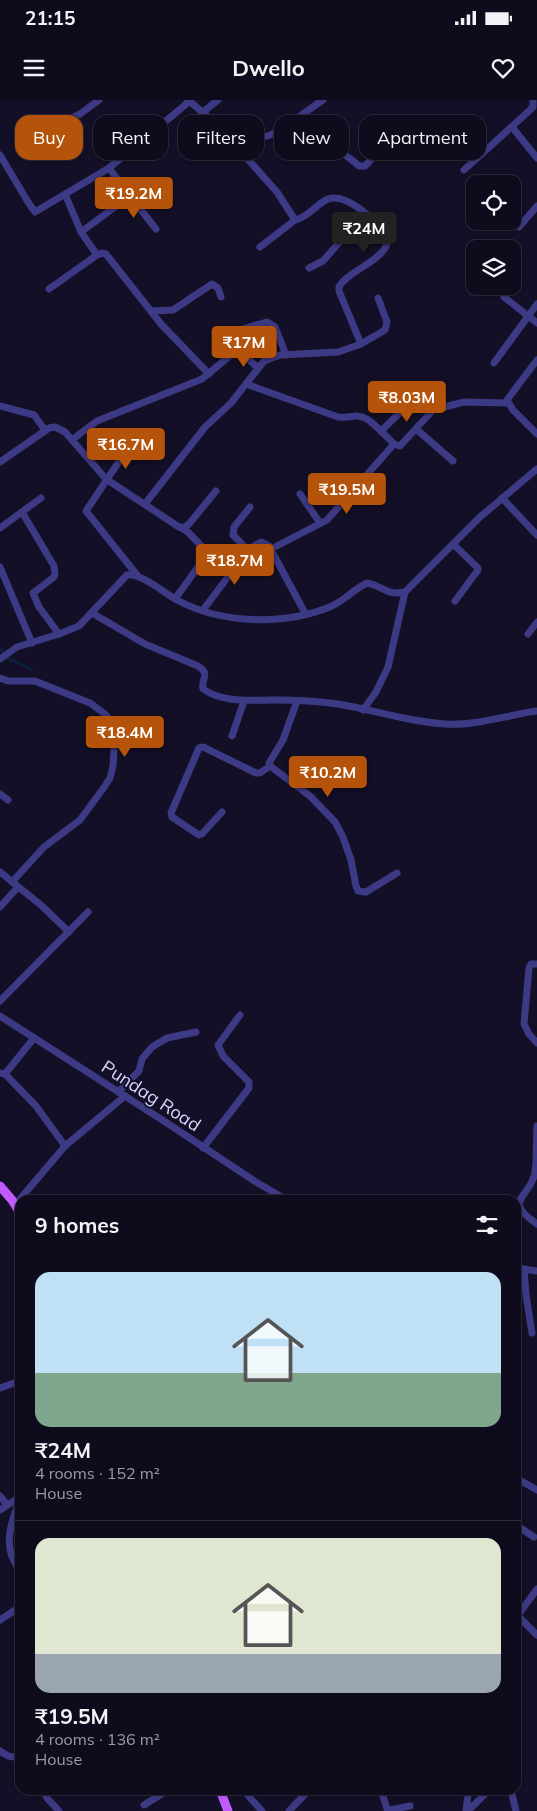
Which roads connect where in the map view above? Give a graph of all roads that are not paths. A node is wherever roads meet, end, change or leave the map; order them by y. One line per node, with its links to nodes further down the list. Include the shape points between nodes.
1 (99, 100): 7 (street)
2 (218, 100): 6 (street)
3 (324, 100): 9 (street)
4 (533, 100): 10 (street, via 533,107)
5 (189, 101): 6 (street); 16 (street)
6 (203, 112): 8 (street)
7 (78, 115)
8 (207, 115)
9 (302, 115)
10 (512, 127): 13 (street); 17 (street)
11 (0, 155): 18 (street, via 34,211)
12 (349, 158): 15 (street, via 360,166)
13 (537, 158)
14 (249, 160): 22 (street, via 277,192)
15 (371, 160)
16 (109, 168): 18 (street); 19 (street)
17 (464, 170)
18 (65, 194): 25 (street)
19 (130, 196): 24 (street); 25 (street)
20 (537, 206): 23 (street)
21 (367, 216): 22 (street, via 353,204 334,198 322,203 306,217); 28 (street, via 323,261); 38 (street, via 388,236 389,241 372,262 339,287)
22 (295, 220): 26 (street)
23 (521, 226)
24 (156, 229)
25 (81, 232): 27 (street)
26 (260, 246)
27 (97, 255): 29 (street); 34 (street, via 102,253 110,257)
28 (309, 268)
29 (49, 289)
30 (221, 297): 34 (street, via 216,285 212,284 174,310)
31 (504, 297): 35 (street)
32 (378, 298): 38 (street, via 387,326 379,335)
33 (537, 304): 35 (street)
34 (150, 311): 43 (street)
35 (528, 316): 36 (street); 41 (street)
36 (537, 323)
37 (235, 332): 39 (street, via 268,322 274,327)
38 (361, 344): 39 (street, via 338,352)
39 (286, 355): 42 (street, via 269,358)
40 (537, 360): 45 (street, via 511,394)
41 (494, 363)
42 (258, 368): 43 (street, via 237,353); 44 (street)
43 (209, 374): 52 (street, via 97,421)
44 (246, 384): 50 (street, via 338,417 364,418); 63 (street, via 205,427)
45 (508, 403): 47 (street, via 464,402); 51 (street)
46 (0, 406): 49 (street, via 34,415)
47 (433, 410): 48 (street); 50 (street, via 419,399 412,400)
48 (416, 429): 53 (street, via 403,444); 55 (street)
49 (46, 430): 52 (street, via 60,428); 56 (street)
50 (381, 430): 53 (street)
51 (537, 434)
52 (73, 439): 58 (street)
53 (394, 444): 66 (street, via 335,512)
54 (128, 448): 58 (street)
55 (453, 461)
56 (0, 462)
57 (537, 469): 62 (street)
58 (106, 479): 63 (street); 74 (street, via 86,511)
59 (216, 491): 67 (street, via 189,524)
60 (300, 494): 66 (street)
61 (41, 498): 65 (street)
62 (502, 498): 69 (street); 70 (street)
63 (145, 504): 67 (street)
64 (250, 507): 71 (street, via 233,531)
65 (22, 512): 68 (street); 82 (street, via 54,566 54,577 33,594)
66 (320, 523): 72 (street)
67 (179, 527): 76 (street, via 208,553)
68 (0, 528)
69 (537, 535)
70 (453, 544): 75 (street); 77 (street, via 478,568)
71 (249, 549): 72 (street, via 262,542); 78 (street)
72 (271, 549): 80 (street)
73 (0, 567): 84 (street)
74 (137, 575): 76 (street); 79 (street, via 127,574 122,578)
75 (405, 592): 80 (street, via 389,593 367,583 334,605); 89 (street, via 388,667)
76 (175, 599): 78 (street)
77 (455, 601)
78 (203, 610): 80 (street, via 251,620)
79 (92, 613): 82 (street, via 79,626); 87 (street, via 145,644 198,666 206,675 202,686 206,692)
80 (305, 613)
81 (537, 622): 83 (street)
82 (59, 634): 84 (street)
83 (528, 634)
84 (32, 643): 85 (street, via 17,647)
85 (0, 659)
86 (0, 678): 98 (street, via 8,682 35,681 90,703 100,708 112,722 114,733 113,766 105,786 76,824 44,847)
87 (244, 700): 88 (street); 91 (street)
88 (297, 701): 89 (street); 92 (street)
89 (363, 710): 90 (street, via 410,721 446,724 464,724)
90 (537, 711)
91 (232, 736)
92 (270, 766): 95 (street, via 256,773 203,746 199,748 172,817 198,835); 97 (street, via 310,796 335,822 351,860 358,891 366,892)
93 (0, 794): 94 (street)
94 (8, 800)
95 (222, 812)
96 (0, 872): 98 (street)
97 (397, 873)
98 (15, 884): 99 (street); 101 (street)
99 (0, 906)
100 (88, 912): 101 (street)
101 (68, 932): 103 (street)
102 (537, 964): 108 (street, via 531,964 529,968 524,1017 527,1031)
103 (0, 1001)
104 (240, 1015): 113 (street, via 218,1048 249,1082 249,1088)
105 (0, 1016): 107 (street, Pundag Road)
106 (196, 1032): 110 (street, via 167,1038 152,1047)
107 (34, 1038): 109 (street); 110 (street, Pundag Road)
108 (537, 1043)
109 (3, 1073): 112 (street, via 21,1088)
110 (122, 1094): 112 (street); 113 (street, Pundag Road)
111 (537, 1126): 117 (street, via 535,1175)
112 (65, 1146): 115 (street)
113 (203, 1148): 116 (street, Pundag Road)
114 (0, 1186): 118 (main road)
115 (28, 1195)
116 (276, 1195)
117 (521, 1201)
118 (15, 1205)
119 (521, 1208): 120 (street, via 523,1214)
120 (537, 1224)
121 (521, 1268): 122 (street)
122 (537, 1271)
123 (521, 1273): 124 (street)
124 (532, 1333)
125 (15, 1384): 126 (street)
126 (0, 1388)
127 (521, 1481): 128 (street)
128 (537, 1490)
129 (0, 1496): 131 (street)
130 (15, 1501): 131 (street)
131 (7, 1505): 132 (street)
132 (0, 1510)
133 (15, 1514): 136 (street, via 8,1537)
134 (521, 1528): 135 (street)
135 (534, 1537)
136 (15, 1563)
137 (537, 1588): 139 (street)
138 (15, 1610): 140 (street)
139 (521, 1611)
140 (0, 1620)
141 (521, 1620): 142 (street)
142 (536, 1632)
143 (0, 1751): 144 (street)
144 (15, 1757)
145 (46, 1795): 156 (street)
146 (160, 1795): 154 (street)
147 (222, 1795): 157 (main road)
148 (247, 1795): 158 (street)
149 (303, 1795): 159 (street)
150 (383, 1795): 155 (street, via 390,1810)
151 (468, 1795): 160 (street)
152 (485, 1795): 160 (street)
153 (511, 1795): 161 (street)
154 (144, 1805)
155 (410, 1806)
156 (59, 1811)
157 (228, 1811)
158 (262, 1811)
159 (289, 1811)
160 (467, 1811)
161 (516, 1811)

